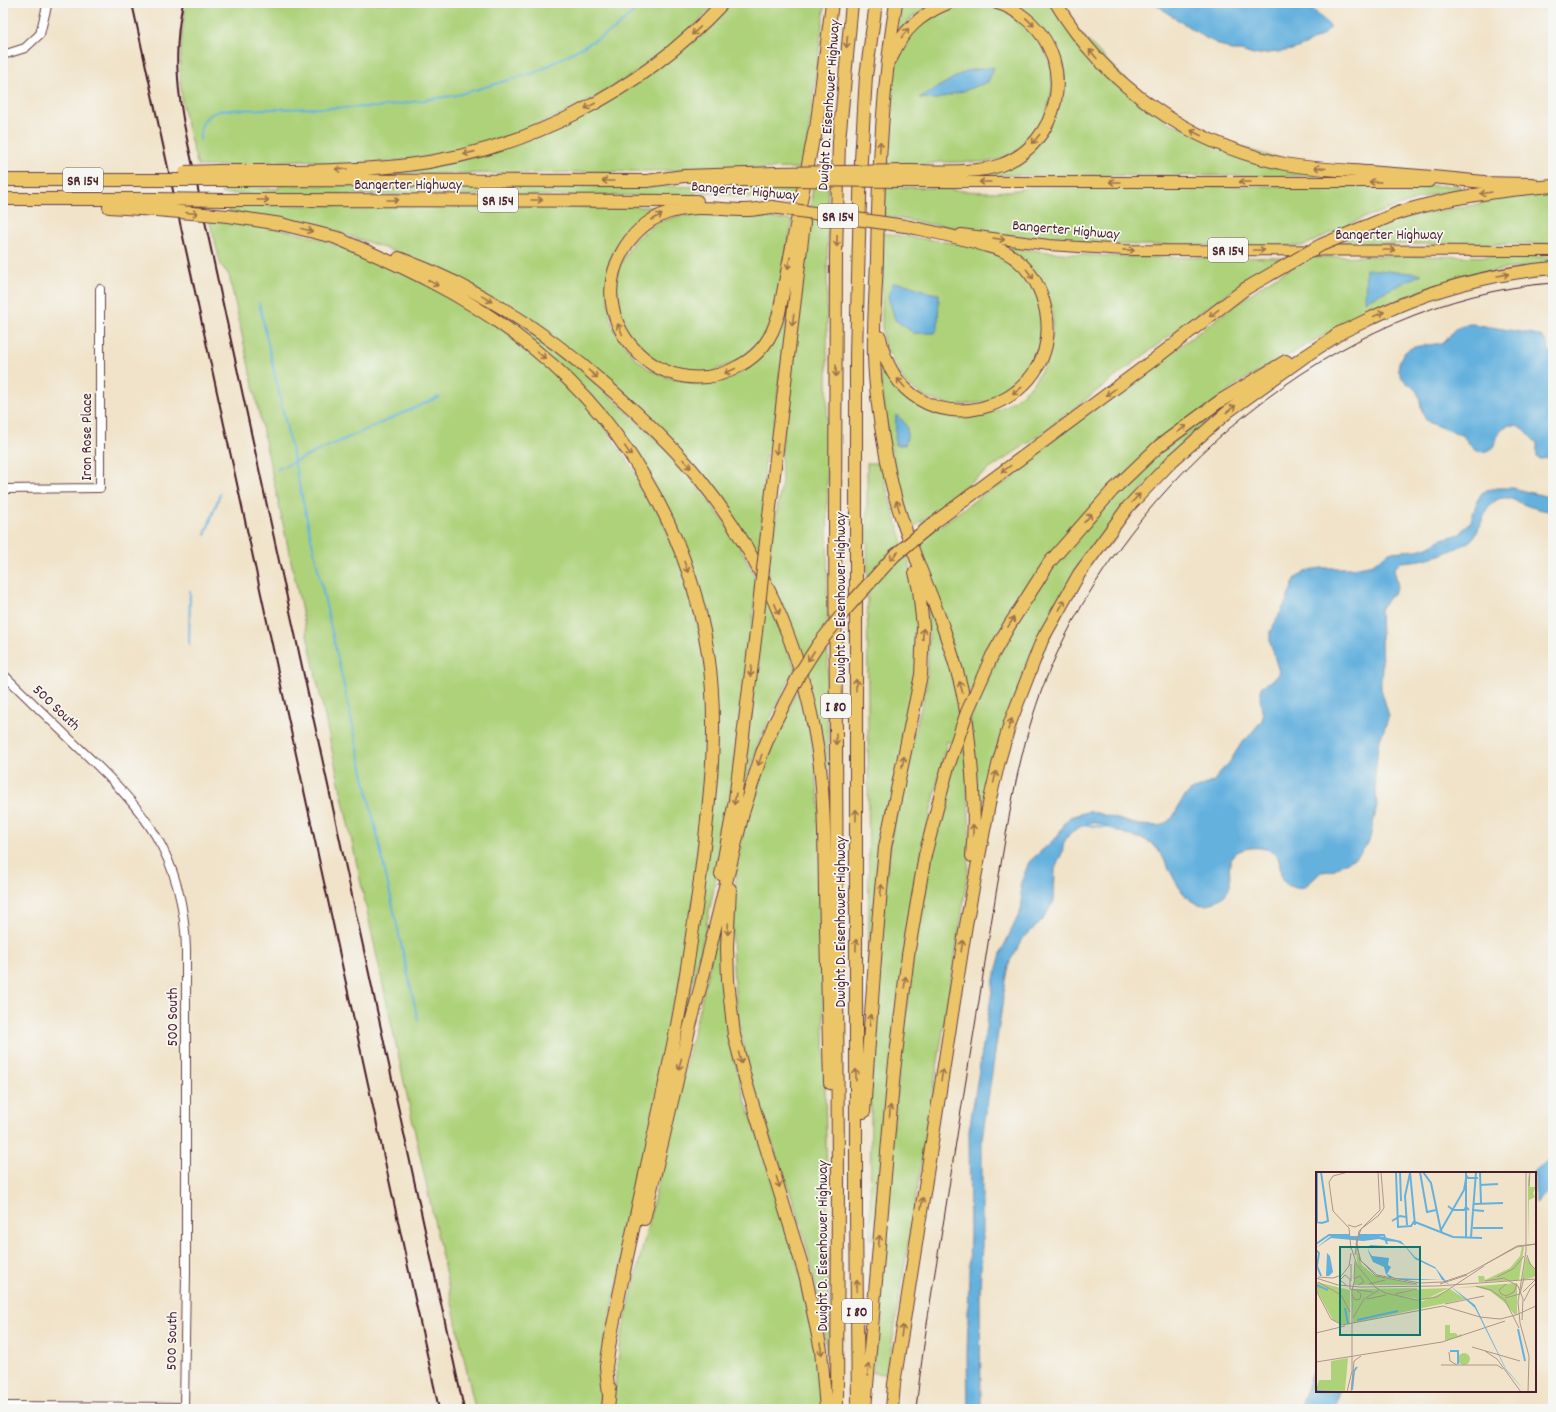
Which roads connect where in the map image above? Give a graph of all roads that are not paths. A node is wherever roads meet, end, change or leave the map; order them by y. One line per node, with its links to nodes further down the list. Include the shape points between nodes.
1 (46, 3): 10 (street, via 40,34 25,48)
2 (723, 3): 13 (highway, one-way to 13, via 682,43 632,81 579,112 510,141 440,160 401,166)
3 (832, 3): 12 (highway)
4 (852, 3): 34 (highway, Dwight D. Eisenhower Highway / I 80, one-way to 34, via 839,141 836,255)
5 (876, 3): 35 (highway, Dwight D. Eisenhower Highway / I 80, one-way to 5, via 856,347 861,160 866,76)
6 (896, 3): 11 (highway)
7 (948, 3): 11 (highway, one-way to 7, via 892,59 902,35 920,17)
8 (997, 3): 14 (highway, Bangerter Highway, one-way to 14, via 1014,10 1036,27 1053,57 1058,82 1057,97 1045,128 1022,154 1002,165 978,170)
9 (1056, 3): 16 (highway, one-way to 9, via 1302,166 1263,159 1220,144 1174,122 1131,91 1093,54)
10 (7, 54)
11 (884, 96): 25 (highway, one-way to 11, via 877,200)
12 (816, 129): 20 (highway, one-way to 20, via 779,313 764,345 749,360 734,369 702,378 670,374 641,357 621,332 614,312 613,278 617,262 627,243 643,226 668,212 693,208 746,210); 33 (highway, one-way to 33, bridge, via 735,800)
13 (219, 176): 14 (highway, Bangerter Highway / SR 154, one-way to 13, bridge, via 684,176 647,181); 15 (highway, bridge, via 52,174)
14 (907, 176): 16 (main road, one-way to 14)
15 (3, 180)
16 (1484, 182): 17 (main road)
17 (1553, 185): 31 (highway, one-way to 31, bridge, via 1464,197 1398,213 1321,246 1244,289 1156,358 935,522 894,556 847,608 800,673 774,724 752,782)
18 (3, 199): 19 (highway)
19 (155, 205): 20 (highway, Bangerter Highway / SR 154, one-way to 20, bridge, via 224,200 667,200); 22 (highway, one-way to 22, bridge, via 281,224)
20 (772, 207): 21 (highway, Bangerter Highway / SR 154, bridge)
21 (905, 226): 23 (main road, Bangerter Highway / SR 154, one-way to 23, via 1030,243 1113,250); 25 (highway, one-way to 25, via 974,242 1007,253 1031,274 1041,291 1048,323 1043,354 1036,369 1013,395 983,408 962,411 946,409 919,399 898,380 889,368 883,353 879,332)
22 (334, 237): 34 (highway, one-way to 34, via 373,248 443,276 497,305 559,346 637,413 684,460 724,512 760,572 781,618 800,671 813,723 820,768 824,815 831,1135); 36 (highway, one-way to 36, via 415,273 485,313 538,352 583,395 624,445 657,499 679,547 700,616 708,656 713,726 704,847 678,1018 608,1352 606,1368)
23 (1553, 251)
24 (1553, 268): 27 (highway, one-way to 24, via 1393,308 1449,288 1496,276)
25 (876, 278): 29 (highway, one-way to 25, via 890,478 879,414 874,358)
26 (100, 289): 28 (street, Iron Rose Place, via 100,488)
27 (1344, 331): 32 (highway, one-way to 27, via 990,799 1010,723 1042,640 1079,574 1128,507 1172,461 1230,410); 43 (highway, one-way to 27, bridge, via 894,1071 906,971 925,855 946,770 992,656 1049,563 1112,491 1159,446 1220,401 1288,360)
28 (3, 489)
29 (910, 543): 32 (highway, one-way to 29, via 973,843 973,773 963,695 942,626); 35 (highway, one-way to 29, via 885,847 921,675 923,621)
30 (3, 674): 38 (street, 500 South, via 135,805 164,849 180,894 186,950)
31 (732, 862): 33 (highway); 40 (highway, one-way to 40, via 727,947 734,1035 806,1278 821,1350)
32 (966, 925): 44 (highway, one-way to 32)
33 (690, 1026): 36 (highway, one-way to 36, via 616,1338)
34 (838, 1182): 41 (highway, Dwight D. Eisenhower Highway / I 80)
35 (856, 1212): 42 (highway, Dwight D. Eisenhower Highway / I 80, one-way to 35)
36 (609, 1395): 39 (highway)
37 (3, 1406): 38 (street)
38 (184, 1408)
39 (608, 1409)
40 (826, 1409)
41 (837, 1409)
42 (858, 1409)
43 (865, 1409)
44 (892, 1409)

